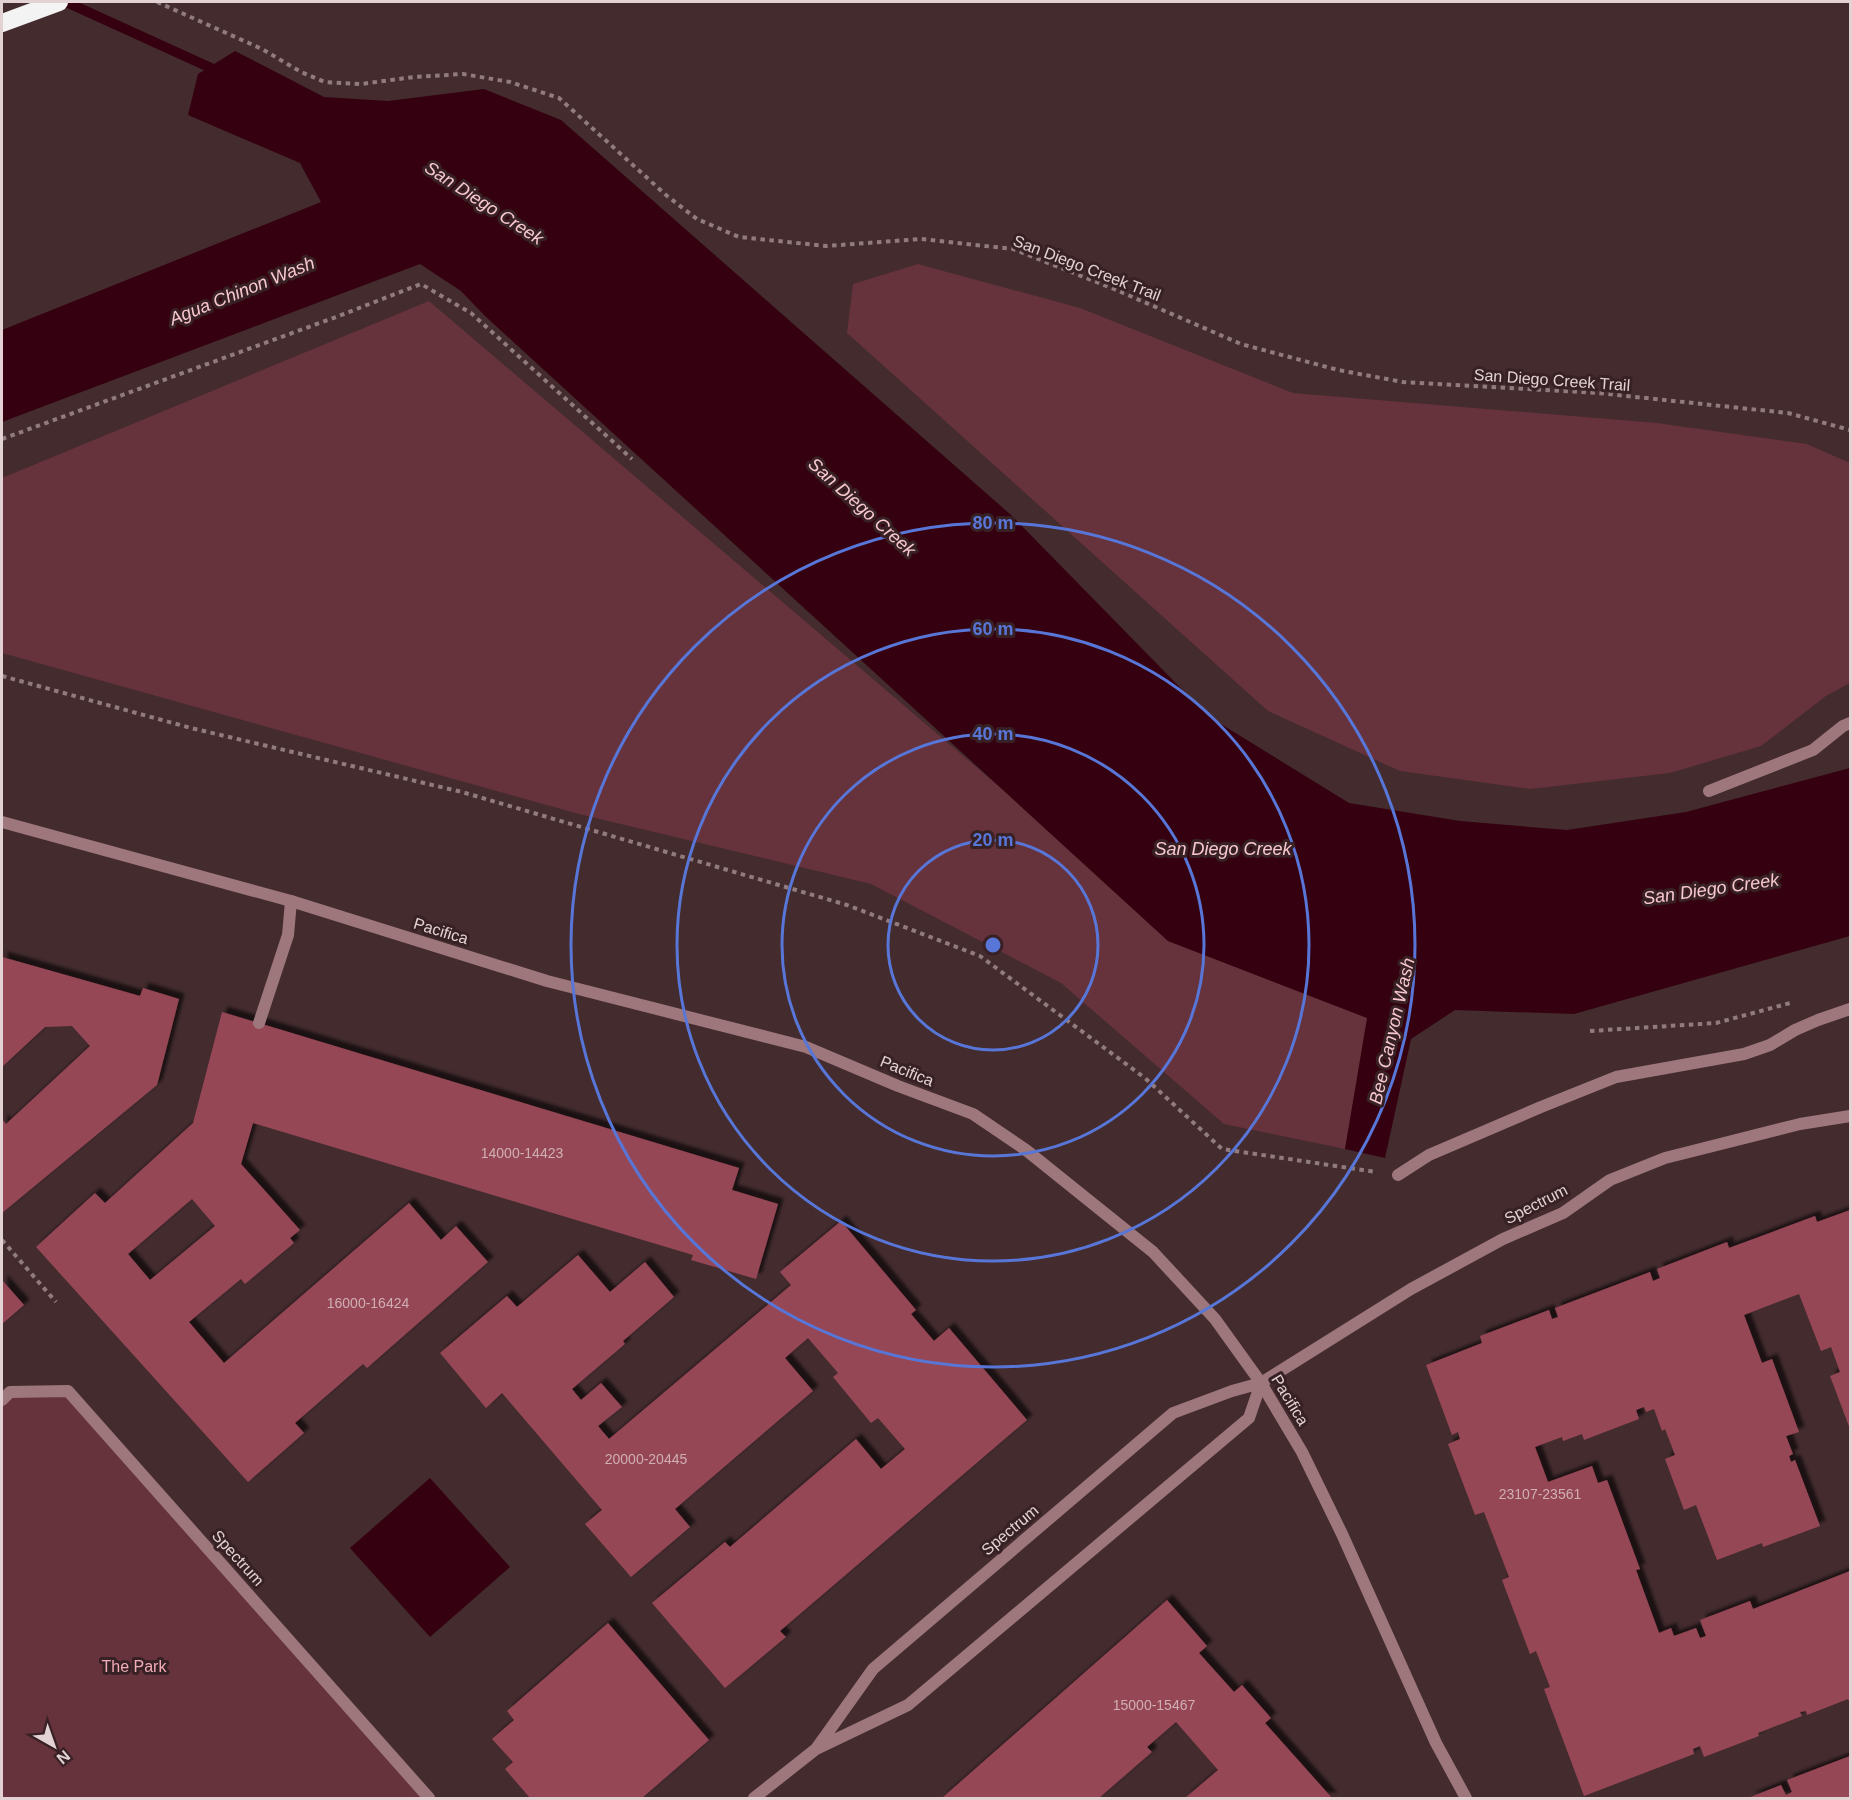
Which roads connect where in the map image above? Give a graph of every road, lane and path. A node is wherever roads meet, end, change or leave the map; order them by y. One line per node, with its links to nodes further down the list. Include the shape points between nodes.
1 (58, 2): 3 (highway)
2 (157, 2): 4 (path, San Diego Creek Trail, via 325,82 361,84 463,74 510,82 559,98 697,219 739,237 826,246 921,239 1013,249 1241,344 1338,370 1403,382 1598,393 1788,413)
3 (2, 23)
4 (1851, 430)
5 (2, 439): 6 (path, via 421,284 471,314)
6 (632, 459)
7 (2, 676): 17 (path, via 191,728 462,792 847,905 980,956 1145,1078 1222,1149)
8 (1851, 723): 9 (street, via 1813,750)
9 (1709, 791)
10 (2, 822): 11 (street, Pacifica)
11 (291, 901): 14 (street, via 288,935); 20 (street, Pacifica, via 547,981 806,1047 973,1114 1026,1150 1153,1252 1215,1319)
12 (1796, 1001): 15 (path, via 1716,1023)
13 (1851, 1008): 17 (street, via 1744,1054 1606,1081 1429,1155)
14 (259, 1023)
15 (1590, 1031)
16 (1851, 1116): 20 (street, Spectrum, via 1800,1124 1665,1158 1610,1180 1563,1213 1503,1239 1411,1289)
17 (1398, 1175)
18 (2, 1240): 19 (path)
19 (56, 1302)
20 (1261, 1383): 22 (street, Spectrum, via 1249,1418 908,1705); 22 (street, Spectrum, via 1173,1413 873,1669); 25 (street, Pacifica, via 1302,1452 1436,1743)
21 (2, 1400): 23 (street, Spectrum, via 10,1392 68,1391)
22 (816, 1749): 24 (street, Spectrum)
23 (429, 1798)
24 (754, 1798)
25 (1466, 1798)

